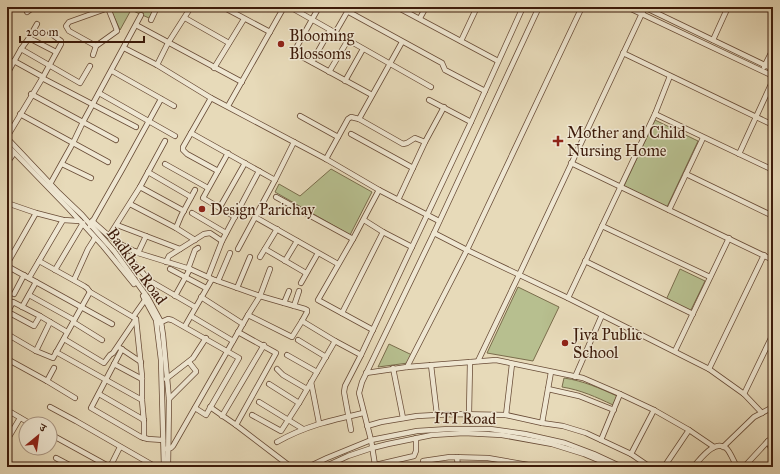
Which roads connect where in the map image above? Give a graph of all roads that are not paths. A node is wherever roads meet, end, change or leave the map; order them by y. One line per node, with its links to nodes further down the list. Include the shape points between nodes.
1 (34, 7): 19 (street)
2 (157, 7): 25 (street)
3 (191, 7): 22 (street)
4 (223, 7): 24 (street)
5 (284, 7): 30 (street)
6 (290, 7): 26 (street)
7 (319, 7): 26 (street)
8 (397, 7): 23 (street)
9 (426, 7): 23 (street)
10 (477, 7): 36 (street)
11 (524, 7): 49 (street)
12 (539, 7): 142 (street)
13 (582, 7): 165 (street)
14 (627, 7): 20 (street)
15 (644, 7): 20 (street); 35 (street)
16 (728, 7): 35 (street)
17 (109, 8): 40 (street, via 117,31); 40 (street, via 69,22 66,26 69,31)
18 (348, 9): 32 (street); 37 (street)
19 (27, 12)
20 (642, 13): 46 (street); 58 (street)
21 (141, 15): 28 (street)
22 (185, 18): 38 (street); 39 (street)
23 (420, 18): 36 (street)
24 (244, 19): 30 (street); 39 (street)
25 (151, 20)
26 (312, 20): 29 (street); 50 (street, via 294,51)
27 (37, 24): 33 (street)
28 (136, 24): 38 (street); 41 (street)
29 (330, 30): 32 (street); 50 (street)
30 (270, 32): 67 (street)
31 (50, 33): 45 (street, via 61,41)
32 (335, 33): 34 (street)
33 (29, 38): 42 (street); 45 (street)
34 (348, 40): 43 (street); 60 (street)
35 (713, 40): 54 (street)
36 (461, 41): 49 (street)
37 (402, 42): 51 (street); 69 (street, via 442,63 445,70)
38 (168, 43): 53 (street); 56 (street)
39 (230, 43): 56 (street)
40 (96, 46): 47 (street)
41 (124, 48): 53 (street); 59 (street)
42 (20, 49): 48 (street); 52 (street)
43 (363, 49): 51 (street); 66 (street)
44 (773, 49): 54 (street)
45 (56, 52): 52 (street)
46 (623, 53): 62 (street); 108 (street)
47 (93, 55)
48 (14, 60): 61 (street); 64 (street)
49 (498, 61): 69 (street)
50 (312, 62): 60 (street)
51 (389, 64): 68 (street); 72 (street)
52 (49, 65): 55 (street, via 80,83); 64 (street)
53 (156, 65): 73 (street)
54 (765, 65): 57 (street); 58 (street)
55 (90, 66)
56 (214, 68): 67 (street)
57 (773, 69)
58 (762, 70): 63 (street)
59 (112, 71): 70 (street); 74 (street)
60 (329, 72): 66 (street)
61 (7, 74)
62 (670, 76): 81 (street); 83 (street)
63 (773, 76)
64 (42, 77): 71 (street); 76 (street)
65 (773, 80): 83 (street)
66 (345, 81): 72 (street)
67 (242, 82): 78 (street)
68 (431, 87)
69 (485, 90): 87 (street)
70 (99, 93): 76 (street); 85 (street)
71 (31, 94): 80 (street); 86 (street)
72 (372, 95): 84 (street)
73 (211, 98): 78 (street); 90 (street)
74 (161, 99): 77 (street); 85 (street)
75 (429, 100): 79 (street)
76 (93, 105): 86 (street); 89 (street)
77 (174, 106)
78 (228, 106): 98 (street)
79 (444, 108): 87 (street); 99 (street)
80 (20, 114): 93 (street); 100 (street)
81 (655, 114): 95 (street); 121 (street)
82 (300, 116): 94 (street)
83 (756, 117): 88 (street); 104 (street)
84 (359, 119): 94 (street, via 353,116 349,118); 99 (street, via 403,144 415,138)
85 (148, 120): 92 (street); 144 (street)
86 (83, 122): 96 (street); 100 (street)
87 (471, 122): 136 (street)
88 (773, 125)
89 (136, 127)
90 (191, 133): 103 (street); 114 (street, via 183,150)
91 (351, 134): 112 (street)
92 (175, 136)
93 (7, 137): 120 (street, Badkhal Road)
94 (338, 137): 105 (street)
95 (704, 138): 104 (street); 117 (street)
96 (116, 140)
97 (165, 141): 116 (street)
98 (294, 142): 105 (street); 119 (street)
99 (425, 142): 112 (street)
100 (73, 143): 106 (street); 109 (street)
101 (7, 145): 102 (street, Badkhal Road)
102 (14, 153): 107 (street); 120 (street, Badkhal Road)
103 (228, 153): 111 (street); 114 (street)
104 (739, 154): 113 (street)
105 (326, 159): 125 (street)
106 (108, 162)
107 (7, 163)
108 (571, 163): 121 (street); 185 (street)
109 (62, 164): 118 (street); 120 (street)
110 (165, 164): 123 (street)
111 (245, 164): 115 (street); 131 (street)
112 (413, 168): 128 (street)
113 (773, 170)
114 (218, 171): 123 (street)
115 (259, 171): 119 (street); 138 (street)
116 (148, 172): 122 (street); 127 (street)
117 (686, 174): 132 (street); 137 (street)
118 (91, 178)
119 (275, 180): 139 (street)
120 (49, 186): 143 (street, Badkhal Road); 144 (street, Badkhal Road)
121 (621, 186): 132 (street); 146 (street)
122 (140, 187): 130 (street); 133 (street)
123 (208, 188): 131 (street, via 203,198)
124 (195, 190): 127 (street)
125 (379, 190): 128 (street); 141 (street)
126 (276, 197): 156 (street)
127 (191, 198): 133 (street)
128 (398, 200): 136 (street)
129 (7, 203): 134 (street)
130 (130, 204): 145 (street); 147 (street)
131 (220, 208): 138 (street)
132 (669, 210): 155 (street)
133 (184, 211): 147 (street)
134 (36, 213): 140 (street); 178 (street)
135 (192, 213): 150 (street)
136 (427, 215): 142 (street); 160 (street)
137 (773, 216)
138 (236, 217): 150 (street)
139 (255, 217): 148 (street); 163 (street)
140 (63, 220): 143 (street); 173 (street)
141 (364, 220): 149 (street); 156 (street)
142 (439, 221): 151 (street)
143 (81, 222): 144 (street, Badkhal Road); 182 (street)
144 (90, 225): 152 (street); 154 (street, Badkhal Road); 222 (street, Badkhal Road, via 148,298)
145 (117, 225): 152 (street); 153 (street)
146 (602, 226): 176 (street); 187 (street)
147 (176, 228): 157 (street)
148 (277, 229): 159 (street); 164 (street)
149 (383, 232): 160 (street); 212 (street)
150 (226, 233): 158 (street)
151 (434, 233): 165 (street); 264 (street)
152 (109, 236): 166 (street)
153 (146, 236): 162 (street); 166 (street)
154 (95, 238): 190 (street); 205 (street, Badkhal Road)
155 (729, 238): 169 (street); 187 (street)
156 (353, 239): 177 (street)
157 (195, 240): 158 (street, via 208,232); 162 (street)
158 (222, 240): 189 (street)
159 (297, 241): 168 (street); 174 (street)
160 (412, 247): 226 (street)
161 (198, 248): 180 (street)
162 (180, 249): 175 (street, via 169,256)
163 (238, 249)
164 (265, 249): 171 (street); 174 (street)
165 (467, 250): 185 (street); 257 (street)
166 (137, 252): 175 (street); 201 (street, via 131,260 150,281)
167 (230, 253): 191 (street)
168 (318, 253): 177 (street); 183 (street)
169 (764, 255): 172 (street); 261 (street)
170 (250, 257): 195 (street)
171 (260, 257)
172 (773, 260)
173 (39, 261): 182 (street); 188 (street)
174 (285, 261): 183 (street)
175 (166, 262): 180 (street)
176 (585, 262): 204 (street); 213 (street)
177 (338, 264): 212 (street, via 318,300)
178 (7, 265): 184 (street)
179 (170, 269): 186 (street)
180 (189, 269): 186 (street); 189 (street)
181 (270, 269): 202 (street)
182 (55, 270): 190 (street)
183 (306, 273): 193 (street)
184 (24, 275): 188 (street); 199 (street)
185 (519, 275): 204 (street); 250 (street)
186 (185, 277): 194 (street); 201 (street)
187 (710, 277): 213 (street)
188 (29, 278): 192 (street)
189 (210, 278): 191 (street); 194 (street)
190 (74, 280): 198 (street)
191 (218, 281): 195 (street)
192 (36, 282): 200 (street); 209 (street)
193 (301, 282)
194 (206, 288): 203 (street)
195 (237, 288): 202 (street)
196 (290, 290): 206 (street)
197 (299, 291): 207 (street)
198 (90, 292): 209 (street); 218 (street)
199 (14, 294)
200 (29, 295): 208 (street); 219 (street)
201 (175, 296): 210 (street)
202 (260, 296): 206 (street); 214 (street)
203 (201, 297): 210 (street); 224 (street)
204 (568, 298): 215 (street)
205 (145, 300): 218 (street); 222 (street, Badkhal Road)
206 (284, 303): 207 (street)
207 (294, 306): 220 (street, via 307,310)
208 (22, 307): 211 (street, via 13,302); 216 (street)
209 (81, 307): 219 (street); 223 (street)
210 (195, 308): 217 (street)
211 (7, 312): 216 (street, via 34,326)
212 (342, 313): 226 (street)
213 (693, 314): 242 (street)
214 (248, 315): 220 (street, via 292,337); 224 (street)
215 (602, 315): 242 (street); 265 (street)
216 (40, 316): 221 (street)
217 (191, 316): 225 (street); 235 (street)
218 (135, 318): 238 (street); 251 (street)
219 (73, 321): 227 (street); 233 (street)
220 (302, 321): 236 (street)
221 (50, 322): 227 (street); 240 (street)
222 (159, 323): 225 (street, via 168,319); 266 (street, Badkhal Road, via 163,334); 270 (street, Badkhal Road)
223 (112, 324)
224 (243, 324): 228 (street)
225 (184, 326): 231 (street)
226 (373, 330): 247 (street)
227 (67, 332): 232 (street)
228 (238, 332): 235 (street); 237 (street)
229 (7, 334): 240 (street)
230 (773, 334): 277 (street)
231 (206, 338): 241 (street); 252 (street)
232 (64, 339): 238 (street, via 104,363); 243 (street)
233 (102, 340)
234 (298, 340): 248 (street)
235 (233, 341): 241 (street)
236 (334, 341): 247 (street); 248 (street)
237 (264, 345): 244 (street); 296 (street)
238 (117, 346): 239 (street)
239 (122, 349): 251 (street); 254 (street)
240 (36, 350): 243 (street, via 53,358)
241 (227, 351): 284 (street, via 239,358); 286 (street)
242 (675, 351): 261 (street)
243 (56, 352): 268 (street)
244 (276, 353): 245 (street); 305 (street)
245 (281, 355)
246 (287, 355): 262 (street)
247 (361, 355): 297 (street, via 345,386)
248 (326, 357): 262 (street)
249 (7, 359): 269 (street)
250 (478, 361): 253 (street); 255 (street, via 496,360)
251 (141, 362): 267 (street)
252 (189, 362): 266 (street); 279 (street, via 196,372)
253 (470, 362): 256 (street); 293 (street)
254 (114, 364): 267 (street); 268 (street)
255 (512, 364): 263 (street); 295 (street)
256 (432, 365): 257 (street); 292 (street)
257 (407, 367): 259 (street)
258 (54, 368): 269 (street)
259 (393, 368): 264 (street); 299 (street)
260 (277, 369): 273 (street)
261 (709, 369): 277 (street)
262 (317, 372): 271 (street)
263 (551, 372): 265 (street); 274 (street)
264 (366, 374): 290 (street, via 359,393)
265 (575, 377): 276 (street)
266 (167, 378): 270 (street); 279 (street, Badkhal Road)
267 (142, 379): 280 (street)
268 (106, 380): 275 (street); 280 (street)
269 (47, 381): 278 (street)
270 (162, 382): 317 (street, Badkhal Road)
271 (311, 382): 273 (street); 303 (street)
272 (269, 384): 282 (street)
273 (307, 389): 282 (street)
274 (548, 389): 288 (street, via 579,396); 304 (street)
275 (99, 394): 300 (street); 314 (street, via 91,408)
276 (620, 394): 288 (street); 289 (street)
277 (744, 394): 291 (street)
278 (75, 398)
279 (168, 399): 326 (street, Badkhal Road)
280 (142, 400): 300 (street)
281 (259, 402): 301 (street)
282 (299, 403): 301 (street)
283 (50, 407): 322 (street)
284 (210, 407): 286 (street, via 206,415); 296 (street)
285 (773, 407): 291 (street)
286 (195, 408): 326 (street, via 173,446)
287 (7, 410): 298 (street)
288 (614, 410): 319 (street)
289 (654, 410): 309 (street); 328 (street)
290 (363, 413): 297 (street); 306 (street)
291 (762, 413): 324 (street, via 754,417)
292 (437, 414): 293 (street); 299 (street)
293 (469, 414): 295 (street)
294 (252, 415): 310 (street)
295 (506, 415): 304 (street)
296 (222, 416): 305 (street)
297 (348, 416): 303 (street); 308 (street)
298 (18, 417)
299 (403, 418): 306 (street)
300 (144, 420): 314 (street)
301 (289, 420): 307 (street); 310 (street)
302 (18, 421): 316 (street)
303 (319, 423): 307 (street)
304 (542, 423): 319 (street, via 563,426)
305 (236, 425): 338 (street)
306 (367, 426): 318 (street)
307 (304, 429): 311 (street)
308 (351, 430)
309 (689, 430): 323 (street); 348 (street)
310 (281, 431): 311 (street)
311 (288, 436): 321 (street)
312 (773, 437): 320 (street)
313 (58, 438): 334 (street)
314 (144, 438): 317 (street)
315 (416, 438): 325 (street, ITI Road); 332 (street, via 414,456); 345 (street, ITI Road, via 464,433 502,435 565,447)
316 (7, 440)
317 (163, 440): 326 (street, Badkhal Road)
318 (371, 440): 325 (street); 339 (street, ITI Road); 346 (street, ITI Road, via 418,431 490,429 565,443)
319 (601, 440): 328 (street)
320 (768, 441): 327 (street); 351 (street)
321 (277, 442)
322 (120, 447): 334 (street); 335 (street)
323 (714, 447): 324 (street); 349 (street)
324 (723, 447): 350 (street)
325 (372, 448): 332 (street); 340 (street, ITI Road)
326 (166, 449): 336 (street, Badkhal Road); 337 (street, Badkhal Road)
327 (773, 453)
328 (631, 454): 347 (street)
329 (458, 457): 331 (street, via 488,458); 342 (street, via 422,461); 343 (street)
330 (56, 458): 333 (street)
331 (509, 464): 344 (street)
332 (375, 465): 341 (street)
333 (73, 467)
334 (110, 467)
335 (156, 467)
336 (164, 467)
337 (168, 467)
338 (292, 467)
339 (308, 467)
340 (324, 467)
341 (367, 467)
342 (423, 467)
343 (458, 467)
344 (540, 467)
345 (615, 467)
346 (622, 467)
347 (650, 467)
348 (664, 467)
349 (693, 467)
350 (737, 467)
351 (744, 467)

